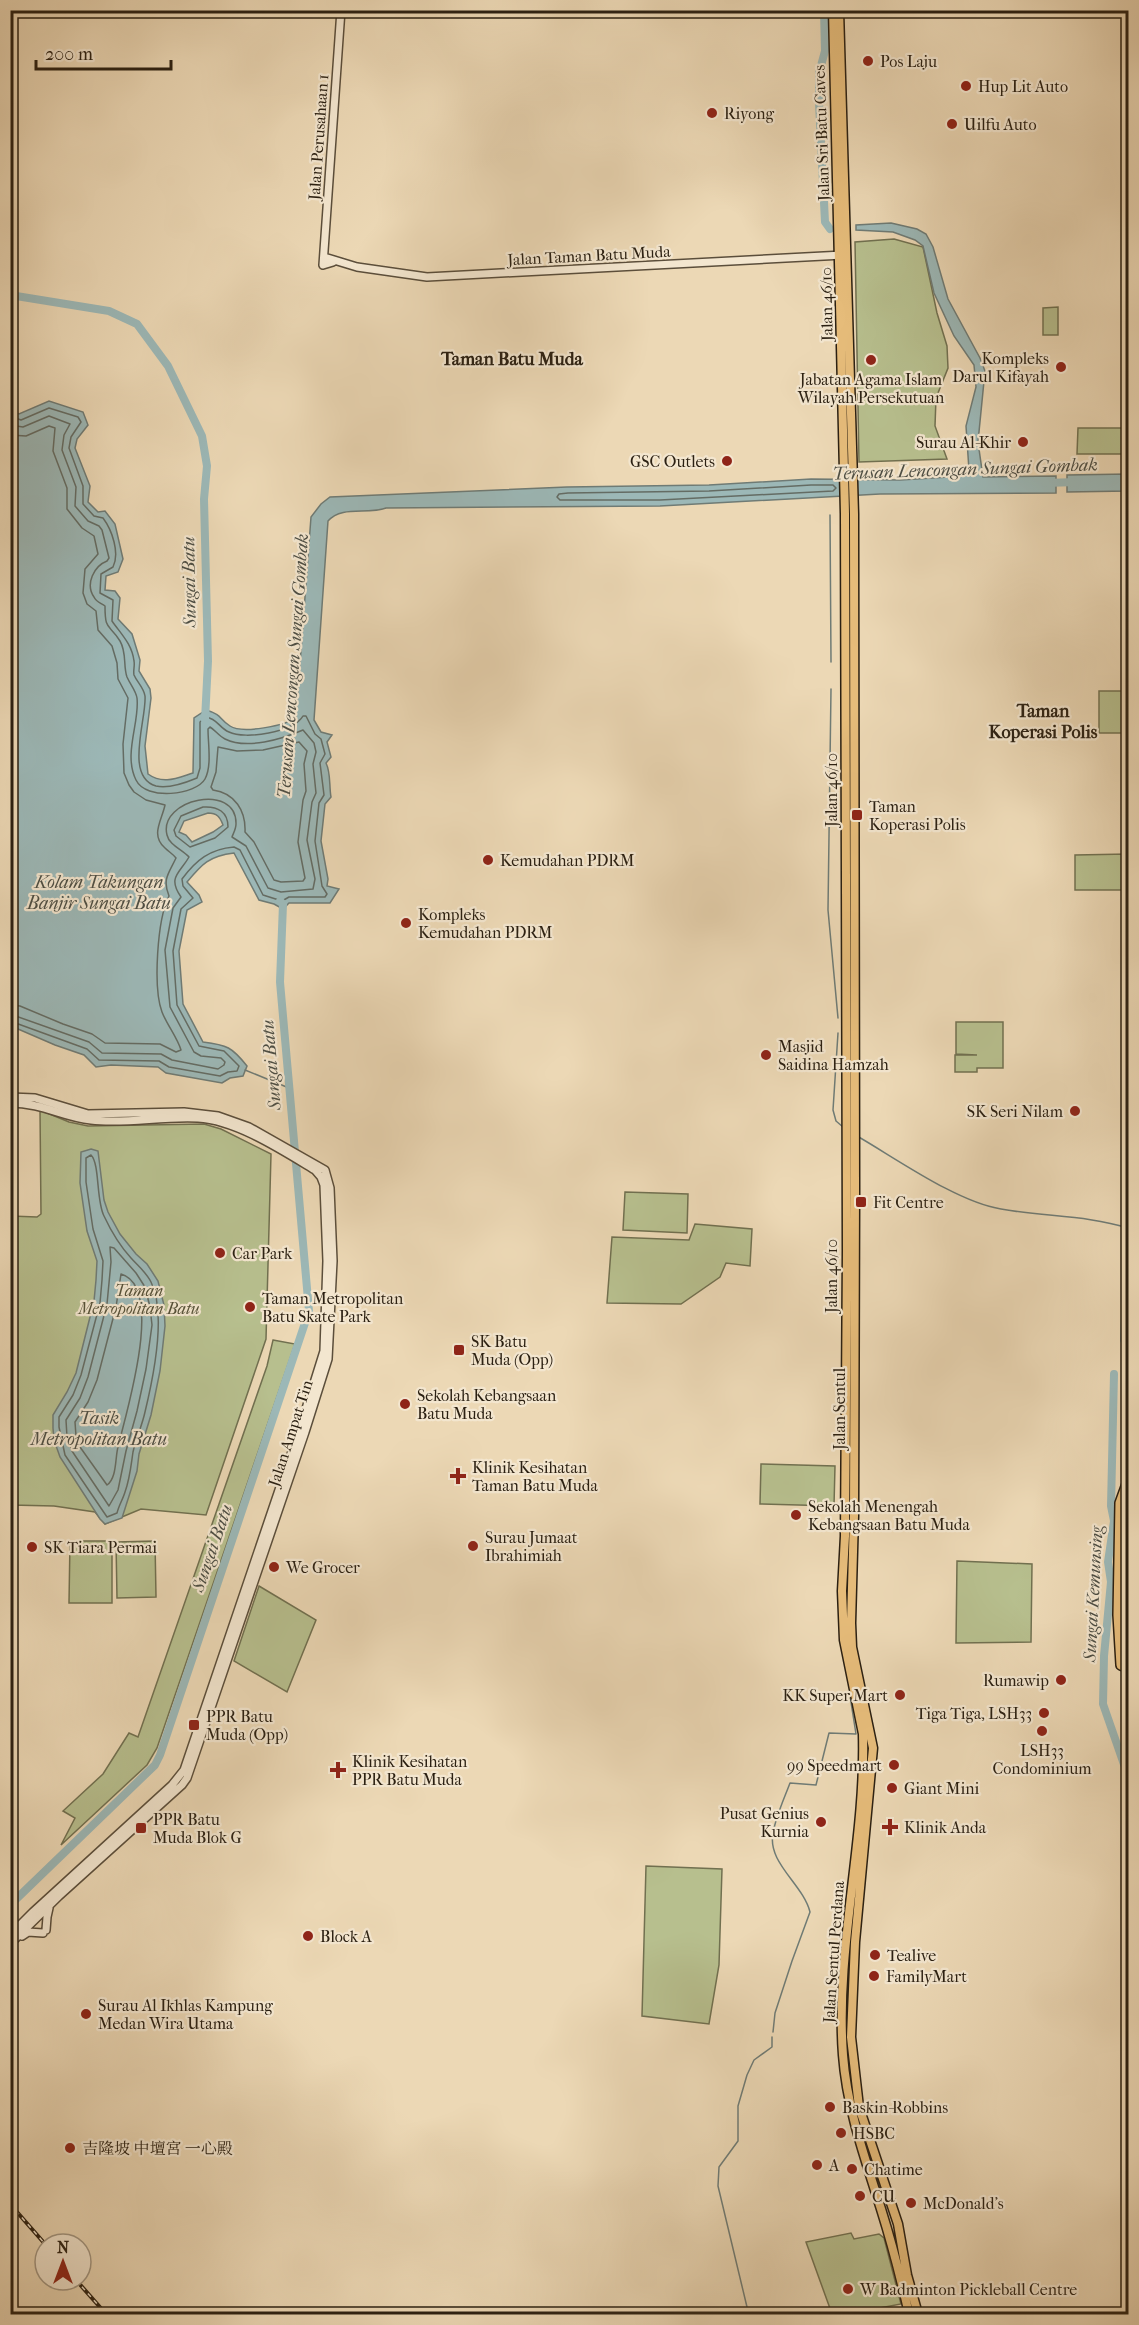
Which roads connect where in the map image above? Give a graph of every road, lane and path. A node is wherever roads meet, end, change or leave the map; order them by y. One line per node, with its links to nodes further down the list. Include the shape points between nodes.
1 (341, 10): 5 (street, Jalan Perusahaan 1)
2 (832, 10): 4 (main road, Jalan Sri Batu Caves)
3 (839, 10): 4 (main road, Jalan Sri Batu Caves)
4 (843, 255): 5 (street, Jalan Taman Batu Muda, via 437,277); 9 (main road, Jalan 46/10, via 849,503)
5 (323, 261)
6 (10, 1098): 7 (street, Jalan Ampat Tin)
7 (35, 1101): 8 (street, Jalan Ampat Tin); 10 (street, Jalan Ampat Tin, via 94,1121 228,1121)
8 (10, 1103)
9 (850, 1142): 11 (main road, Jalan 46/10); 12 (main road, Jalan 46/10)
10 (307, 1162): 18 (street, Jalan Ampat Tin, via 325,1170 330,1188 333,1261 329,1351); 20 (street, Jalan Ampat Tin, via 324,1185 324,1351)
11 (854, 1303): 15 (main road, Jalan Sentul)
12 (846, 1325): 14 (main road, Jalan Sentul)
13 (1128, 1481): 19 (highway, via 1120,1501 1118,1615 1121,1665)
14 (845, 1541): 15 (main road); 16 (main road)
15 (853, 1554): 16 (main road); 17 (main road)
16 (844, 1565): 17 (main road)
17 (847, 1580): 21 (main road, Jalan Sentul Perdana, via 844,1640); 22 (main road, Jalan Sentul Perdana, via 853,1591 852,1647)
18 (225, 1666): 20 (street); 24 (street, Jalan Ampat Tin, via 185,1782)
19 (1128, 1668)
20 (210, 1688): 25 (street, Jalan Ampat Tin, via 181,1774)
21 (863, 1734): 22 (main road); 23 (main road, Jalan Sentul Perdana)
22 (872, 1745): 23 (main road); 28 (main road, Jalan Sentul Perdana, via 851,2005)
23 (864, 1756): 27 (main road, Jalan Sentul Perdana, via 841,1998)
24 (65, 1891): 26 (street, Jalan Ampat Tin); 26 (street, via 49,1909 45,1932 28,1932)
25 (10, 1935)
26 (10, 1945)
27 (842, 2038): 28 (main road); 29 (main road, Jalan Sentul Perdana)
28 (851, 2050): 29 (main road, via 845,2053); 30 (main road, Jalan Sentul Perdana, via 859,2107)
29 (844, 2066): 31 (main road, Jalan Sentul Perdana, via 851,2111)
30 (886, 2190): 31 (main road, via 891,2214); 32 (main road, Jalan Sentul Perdana, via 898,2224)
31 (887, 2222): 32 (main road, via 894,2227); 33 (main road, Jalan Sentul Perdana)
32 (907, 2275): 34 (main road, Jalan Sentul Perdana)
33 (909, 2314)
34 (918, 2314)

